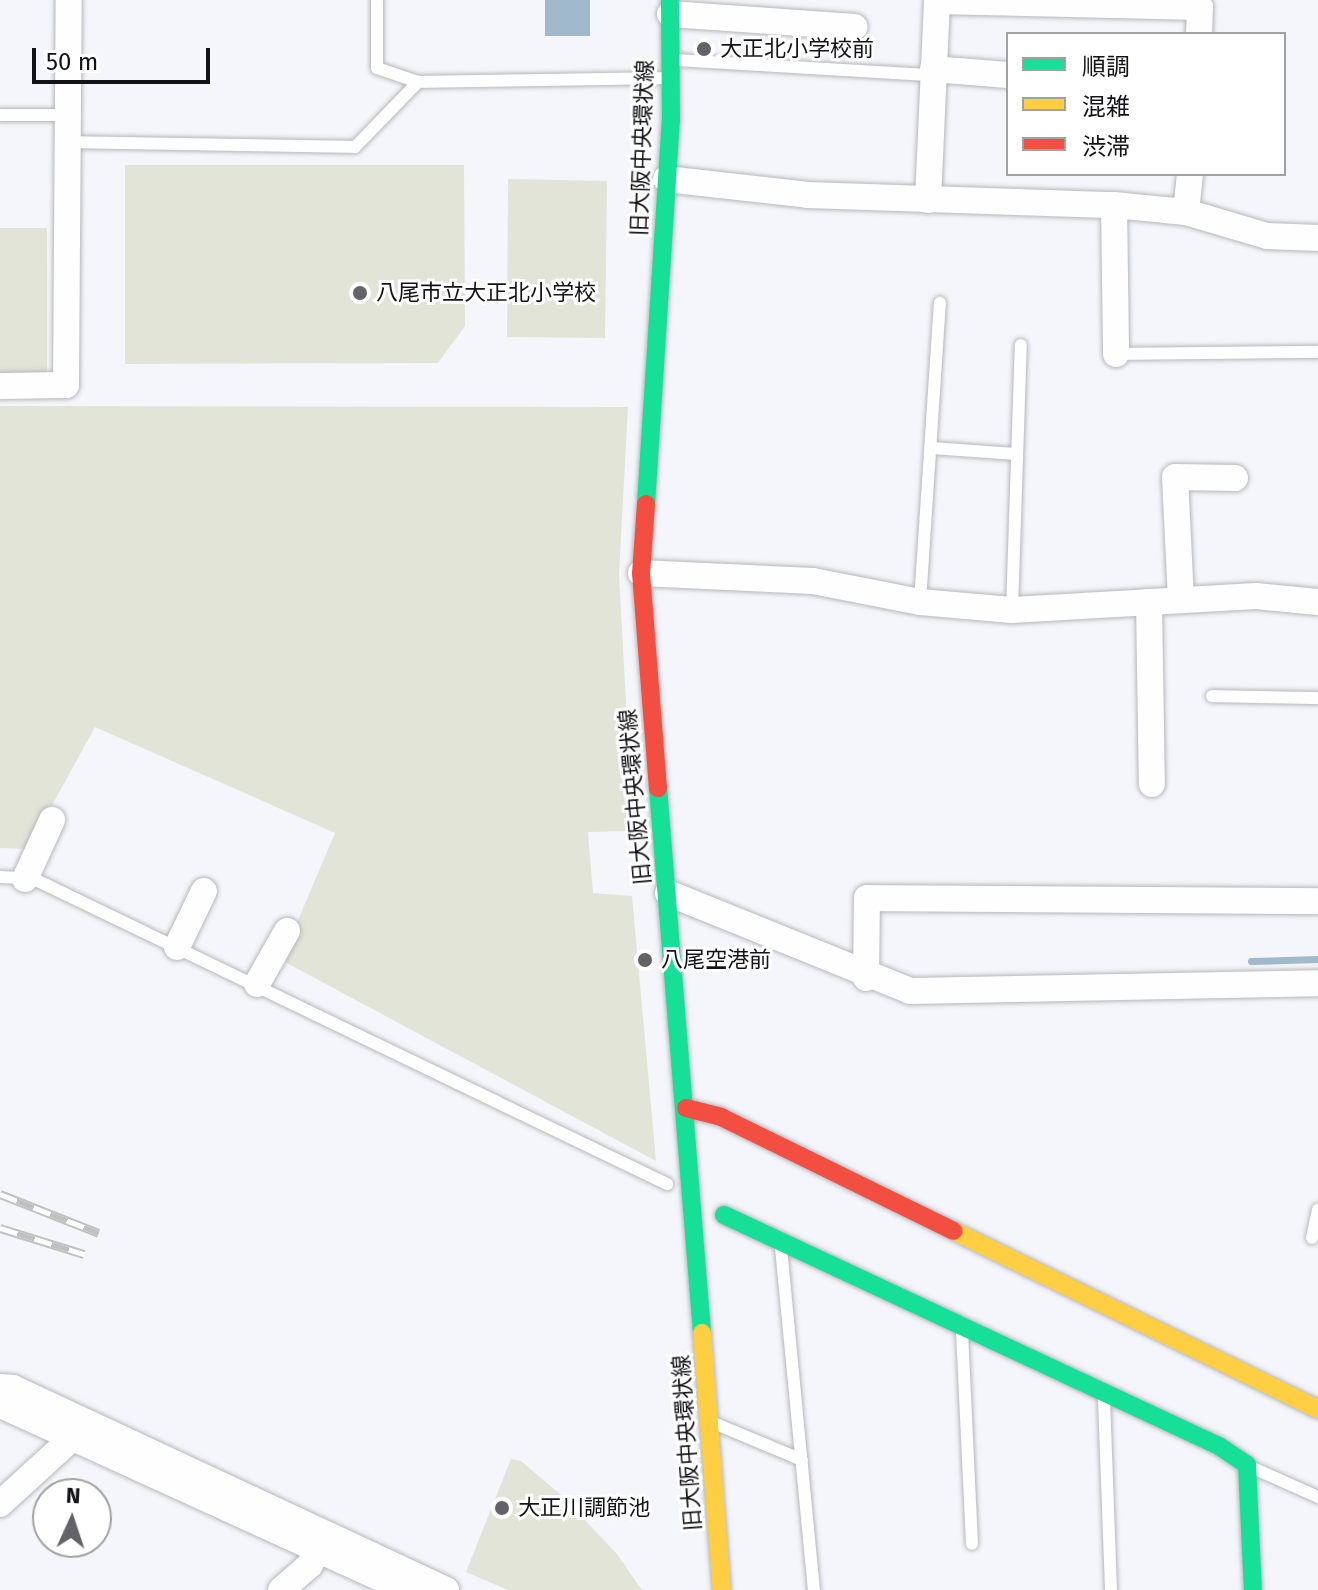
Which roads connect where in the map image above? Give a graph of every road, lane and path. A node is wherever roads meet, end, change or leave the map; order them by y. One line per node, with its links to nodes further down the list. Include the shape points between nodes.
1 (69, 0): 13 (street)
2 (377, 0): 11 (lane, via 377,68)
3 (937, 0): 4 (street); 9 (street)
4 (1138, 2): 7 (street, via 1200,7)
5 (670, 7): 6 (street); 8 (main road, 旧大阪中央環状線)
6 (855, 27)
7 (1199, 32)
8 (671, 69): 9 (lane); 11 (lane); 16 (main road, 旧大阪中央環状線)
9 (933, 72): 10 (street); 17 (street)
10 (1006, 75)
11 (418, 82): 14 (lane, via 355,147)
12 (0, 115): 13 (lane)
13 (68, 115): 14 (street)
14 (68, 142): 25 (street, via 66,385)
15 (1190, 176): 19 (street)
16 (666, 179): 17 (street, via 808,195); 29 (main road, 旧大阪中央環状線)
17 (928, 200): 18 (street)
18 (1114, 205): 19 (street); 24 (street)
19 (1186, 212): 20 (street, via 1267,236)
20 (1318, 238)
21 (940, 303): 26 (lane)
22 (1021, 345): 27 (lane)
23 (1318, 352): 24 (lane)
24 (1116, 354)
25 (0, 386)
26 (931, 448): 27 (lane); 31 (lane)
27 (1017, 454): 34 (lane)
28 (1235, 478): 30 (street, via 1175,477)
29 (641, 573): 31 (street, via 813,581); 41 (main road, 旧大阪中央環状線)
30 (1181, 600): 32 (street); 33 (street, via 1256,596)
31 (920, 602): 34 (street)
32 (1149, 602): 34 (street); 37 (street)
33 (1318, 602)
34 (1012, 610)
35 (1212, 696): 36 (lane)
36 (1318, 698)
37 (1152, 784)
38 (52, 820): 39 (street)
39 (12, 878): 44 (lane)
40 (204, 891): 44 (street)
41 (668, 893): 45 (street); 48 (main road, 旧大阪中央環状線)
42 (1318, 901): 45 (street, via 867,898)
43 (287, 931): 47 (street)
44 (177, 947): 47 (lane)
45 (866, 978): 46 (street, via 910,991)
46 (1318, 983)
47 (257, 984): 49 (lane)
48 (686, 1108): 58 (main road, via 721,1117); 59 (main road, 旧大阪中央環状線)
49 (667, 1184)
50 (1318, 1210): 52 (lane)
51 (724, 1215): 53 (main road)
52 (1312, 1238)
53 (780, 1241): 54 (main road); 61 (lane)
54 (962, 1326): 56 (main road); 66 (lane)
55 (0, 1387): 65 (street, via 13,1388)
56 (1104, 1392): 62 (main road, via 1219,1446); 72 (lane)
57 (0, 1399): 60 (street, via 5,1407)
58 (1318, 1409)
59 (710, 1421): 61 (lane); 70 (main road, 旧大阪中央環状線)
60 (72, 1438): 64 (street); 65 (street)
61 (802, 1460): 71 (lane)
62 (1247, 1465): 63 (lane); 73 (main road)
63 (1318, 1497)
64 (0, 1504)
65 (321, 1540): 67 (street, via 310,1565); 68 (street); 69 (street)
66 (972, 1544)
67 (281, 1590)
68 (406, 1590)
69 (446, 1590)
70 (722, 1590)
71 (814, 1590)
72 (1111, 1590)
73 (1253, 1590)

